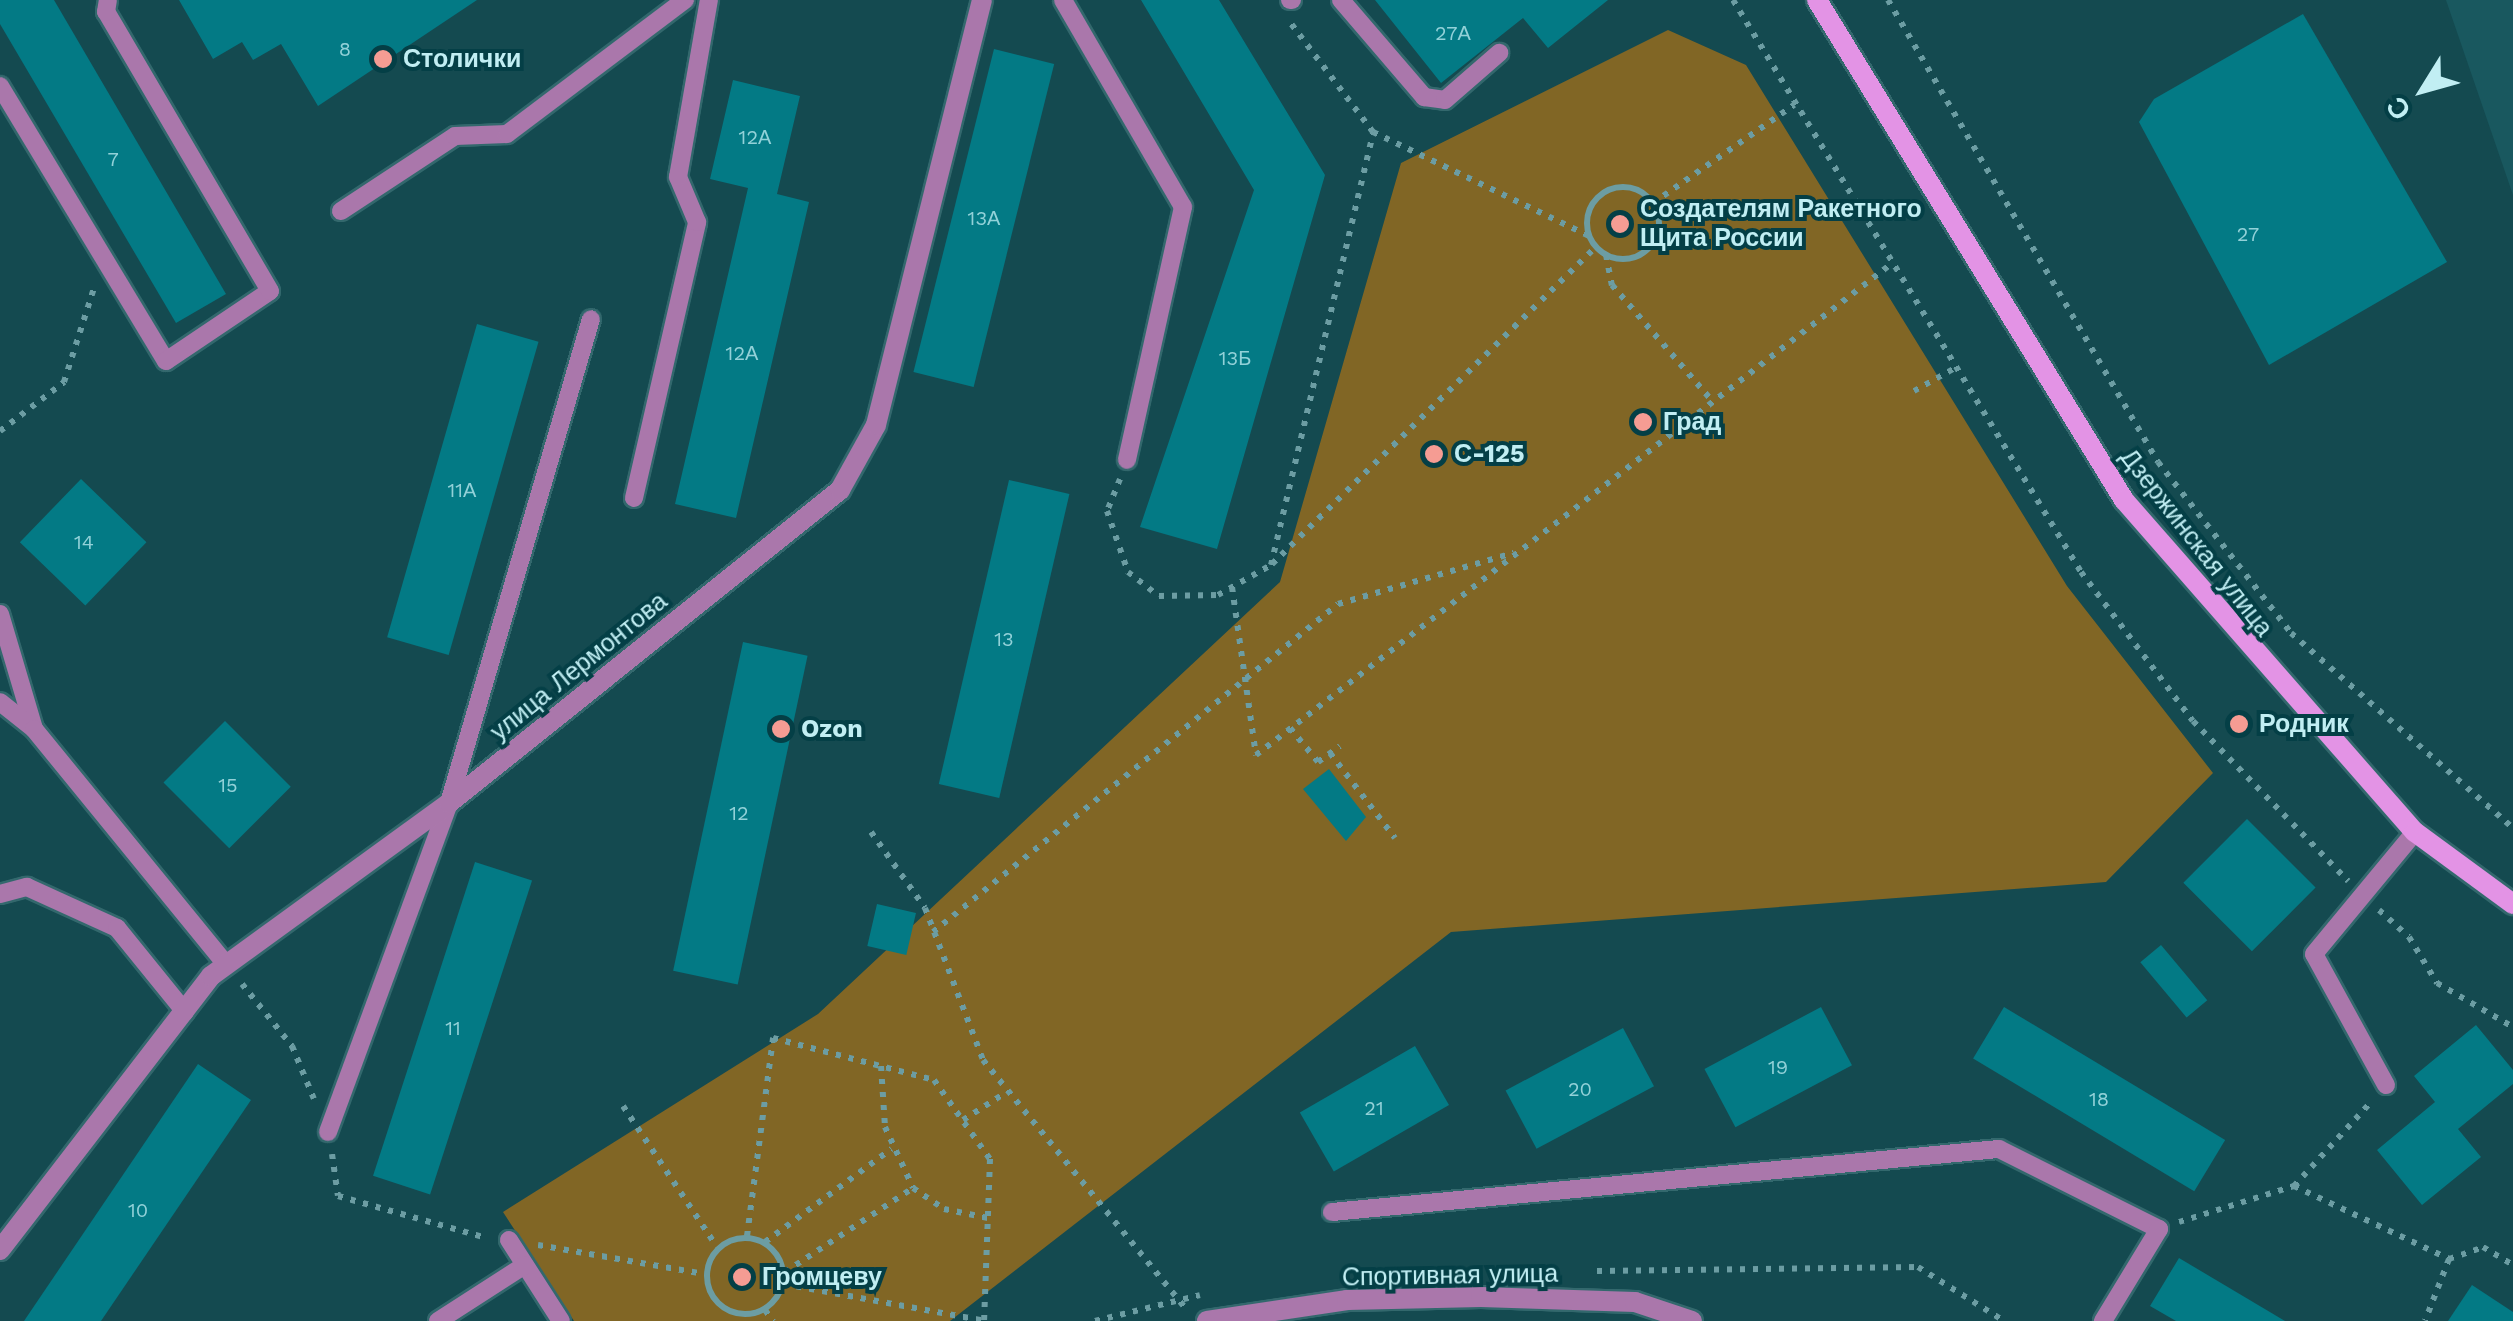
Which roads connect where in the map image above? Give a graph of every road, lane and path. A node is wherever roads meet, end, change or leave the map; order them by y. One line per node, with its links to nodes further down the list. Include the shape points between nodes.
1 (108, 0): 20 (lane, via 106,12 270,291 166,361)
2 (685, 0): 16 (lane, via 507,134 454,136)
3 (709, 0): 28 (lane, via 678,176 697,222)
4 (982, 0): 39 (street, улица Лермонтова, via 876,424 840,490)
5 (1063, 0): 27 (lane, via 1183,207)
6 (1341, 0): 11 (lane, via 1424,96 1446,100)
7 (1733, 0): 13 (path)
8 (1817, 0): 42 (main road, Дзержинская улица, via 2124,500)
9 (1888, 0): 40 (path, via 2158,462 2291,632)
10 (1287, 2): 14 (path)
11 (1499, 53)
12 (0, 86): 20 (lane)
13 (1794, 105): 15 (path); 21 (path)
14 (1373, 132): 17 (path); 30 (path)
15 (1653, 202): 17 (path, via 1627,186 1608,189 1589,210); 19 (path, via 1653,242 1631,258)
16 (341, 211)
17 (1589, 236): 18 (path)
18 (1596, 247): 19 (path); 30 (path)
19 (1606, 255): 25 (path, via 1612,285)
20 (103, 260): 26 (path, via 64,382)
21 (1891, 264): 23 (path); 25 (path)
22 (591, 319): 39 (lane)
23 (1955, 368): 24 (path); 44 (path, via 2081,572 2193,721)
24 (1914, 390)
25 (1713, 402): 29 (path)
26 (0, 431)
27 (1127, 460): 31 (path, via 1107,511 1128,572 1158,596)
28 (634, 498)
29 (1519, 552): 33 (path, via 1338,604); 35 (path)
30 (1272, 565): 31 (path)
31 (1232, 587): 33 (path)
32 (0, 614): 36 (lane)
33 (1242, 682): 35 (path, via 1256,755); 47 (path)
34 (0, 702): 36 (lane)
35 (1290, 728): 38 (path, via 1318,762)
36 (34, 729): 48 (lane)
37 (1340, 746): 38 (path)
38 (1330, 752): 43 (path)
39 (448, 802): 48 (street, улица Лермонтова); 56 (lane)
40 (2513, 828)
41 (872, 832): 47 (path)
42 (2414, 832): 44 (lane); 46 (main road, Дзержинская улица)
43 (1395, 838)
44 (2357, 892): 50 (path, via 2409,936 2437,983); 52 (lane, via 2314,954)
45 (0, 894): 49 (lane, via 27,887 117,928)
46 (2513, 904)
47 (933, 932): 53 (path, via 982,1060)
48 (226, 964): 49 (street, улица Лермонтова); 56 (path, via 292,1046)
49 (184, 1012): 67 (street, улица Лермонтова)
50 (2513, 1026)
51 (881, 1066): 55 (path, via 934,1080); 57 (path); 63 (path, via 773,1038)
52 (2386, 1085): 58 (path)
53 (1005, 1093): 55 (path); 74 (path)
54 (623, 1106): 66 (path)
55 (963, 1120): 61 (path, via 990,1159)
56 (328, 1132): 64 (path, via 338,1196 455,1236)
57 (892, 1149): 59 (path); 65 (path)
58 (2294, 1186): 62 (path); 68 (path)
59 (913, 1188): 61 (path, via 944,1209); 71 (path)
60 (1332, 1212): 62 (lane, via 1950,1148 2000,1150)
61 (988, 1218): 80 (path)
62 (2159, 1229): 85 (lane)
63 (746, 1236): 65 (path); 66 (path)
64 (509, 1240): 70 (lane); 72 (path)
65 (765, 1242): 71 (path)
66 (717, 1247): 72 (path)
67 (0, 1250)
68 (2449, 1259): 69 (path, via 2484,1247); 86 (path)
69 (2513, 1264)
70 (525, 1265): 77 (lane); 78 (lane)
71 (784, 1272): 73 (path)
72 (704, 1274): 76 (path, via 713,1300)
73 (784, 1284): 75 (path); 80 (path)
74 (1175, 1296): 81 (path); 82 (path)
75 (766, 1310): 76 (path); 79 (path)
76 (736, 1318)
77 (438, 1321)
78 (561, 1321)
79 (773, 1321)
80 (985, 1321)
81 (1095, 1321)
82 (1196, 1321)
83 (1206, 1321): 84 (street, Спортивная улица, via 1348,1300 1481,1297 1635,1302)
84 (1692, 1321)
85 (2103, 1321)
86 (2425, 1321)

